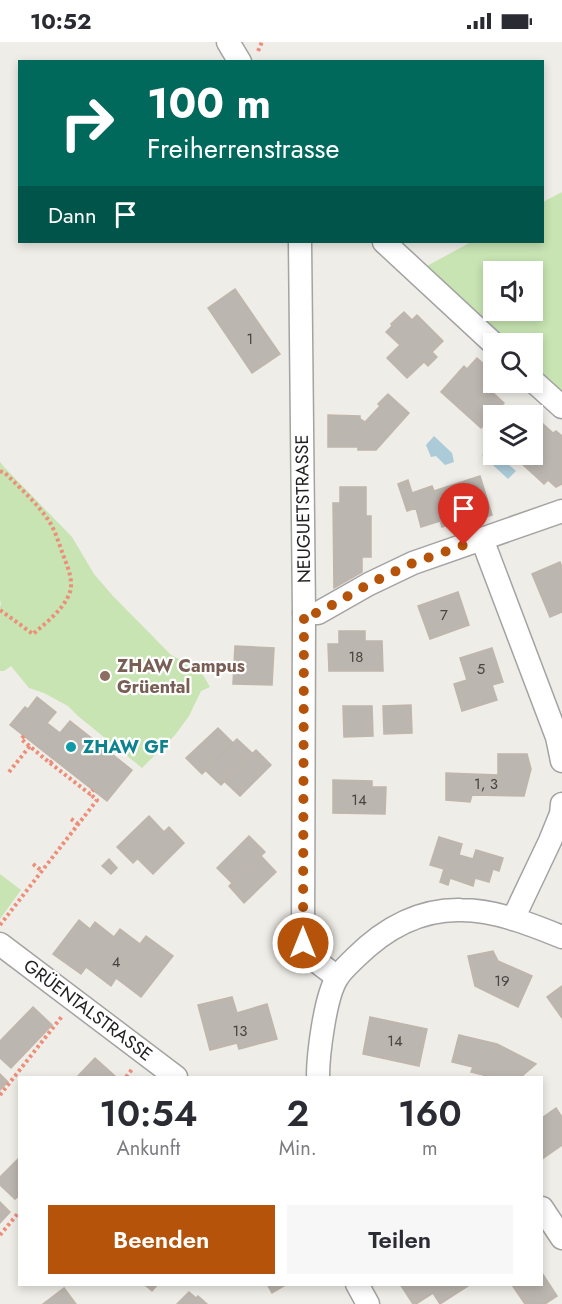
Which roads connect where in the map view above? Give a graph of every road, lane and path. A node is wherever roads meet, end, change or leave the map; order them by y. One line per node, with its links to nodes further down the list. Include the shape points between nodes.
1 (228, 42): 2 (street)
2 (239, 60)
3 (300, 243): 12 (street, NEUGUETSTRASSE)
4 (385, 243): 5 (street)
5 (483, 334)
6 (543, 390): 7 (street)
7 (562, 407)
8 (0, 471): 11 (path, via 50,522 71,583 64,603 33,634)
9 (562, 511): 10 (street)
10 (482, 539): 12 (street, via 413,563 318,613); 15 (street, via 557,736)
11 (0, 610)
12 (304, 613): 26 (street, NEUGUETSTRASSE, via 303,943 316,961)
13 (24, 736): 14 (path, via 21,739)
14 (30, 746): 16 (path); 19 (path, via 92,792 97,800)
15 (562, 761)
16 (9, 772)
17 (562, 804): 22 (street, via 550,841)
18 (71, 819): 19 (path)
19 (78, 824): 21 (path)
20 (33, 864): 21 (path)
21 (42, 871): 23 (path)
22 (513, 919): 24 (street); 26 (street, via 461,910 424,915 377,938)
23 (0, 925)
24 (562, 937)
25 (0, 944): 27 (street, GRÜENTALSTRASSE)
26 (337, 977): 29 (street, via 327,1010)
27 (75, 1000): 28 (street, GRÜENTALSTRASSE); 30 (path)
28 (175, 1076)
29 (318, 1076)
30 (0, 1095)
31 (543, 1210): 34 (street)
32 (18, 1213): 33 (path)
33 (0, 1235)
34 (562, 1238)
35 (358, 1286): 36 (street)
36 (368, 1304)

